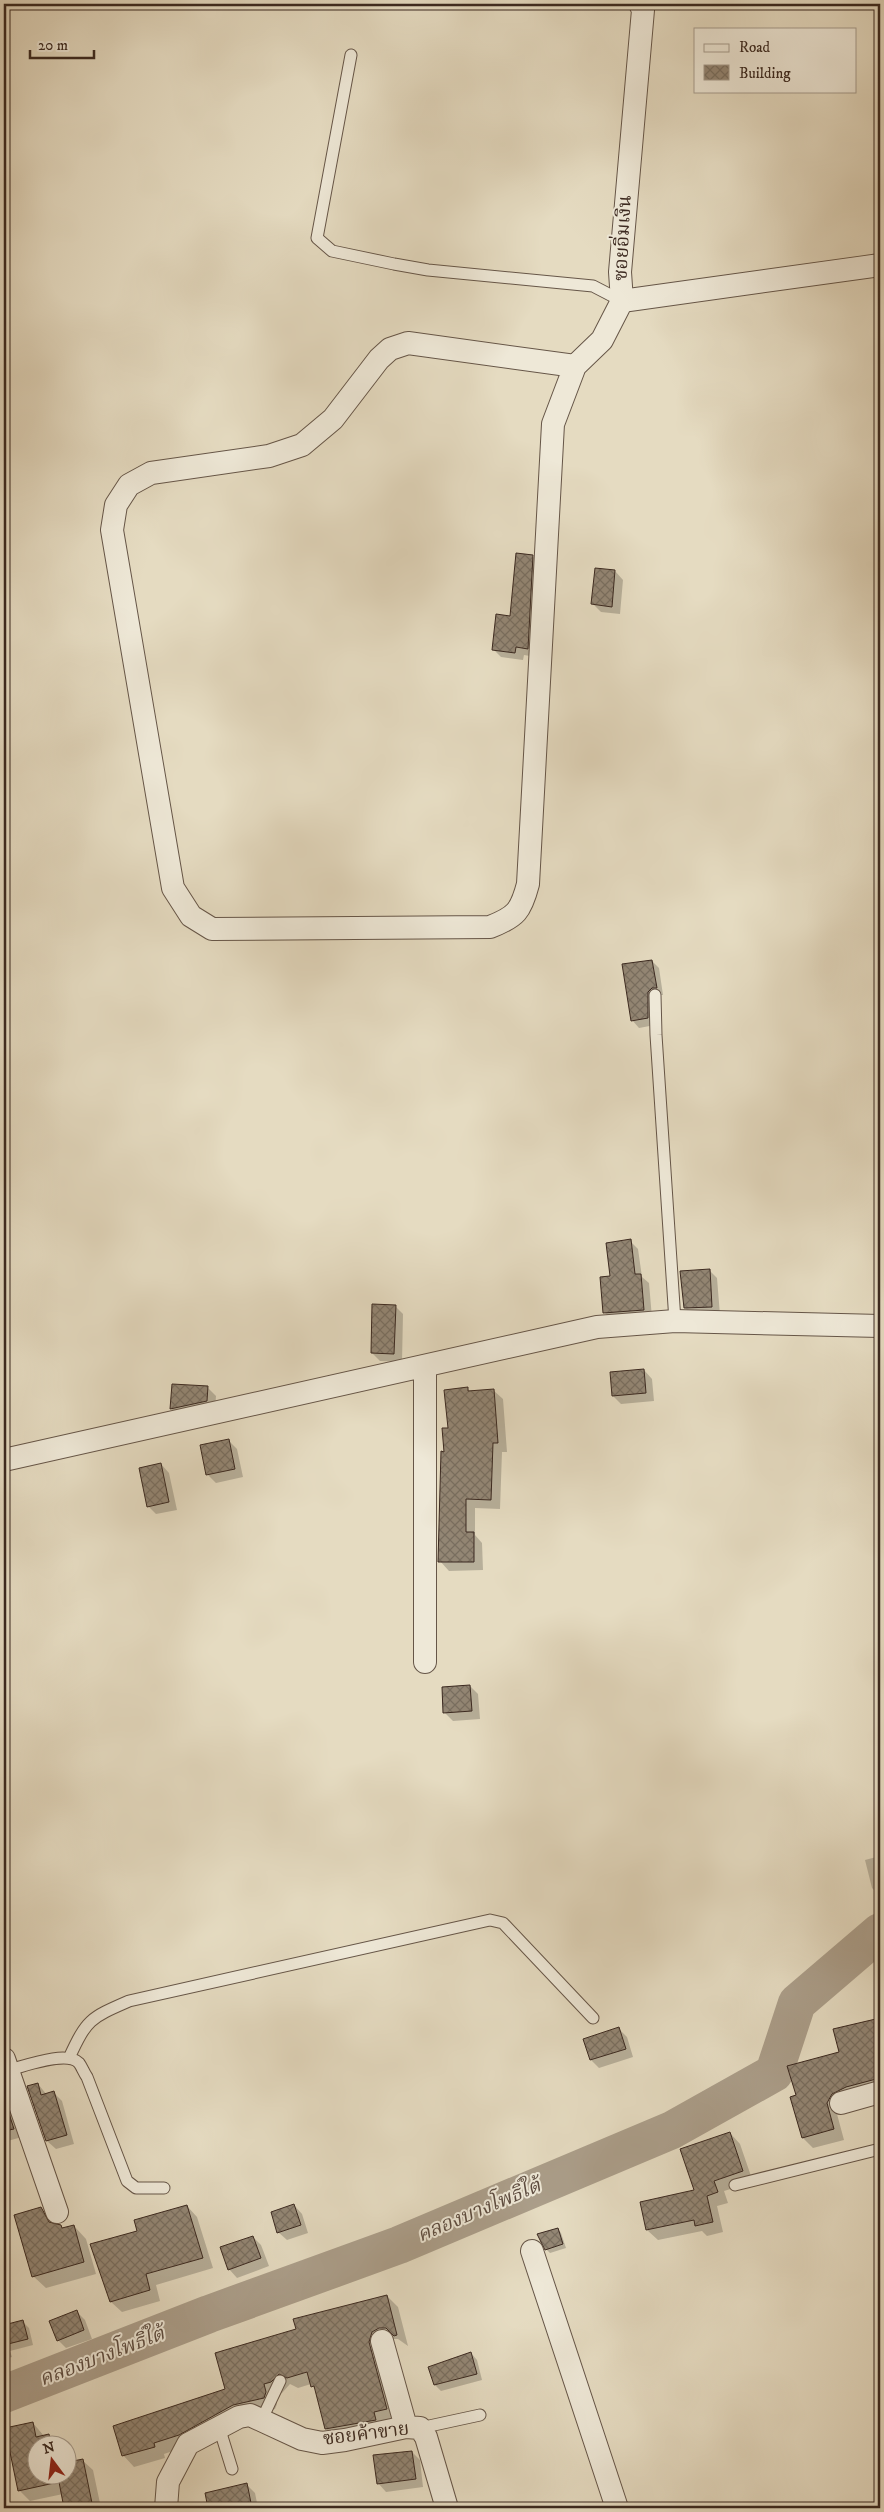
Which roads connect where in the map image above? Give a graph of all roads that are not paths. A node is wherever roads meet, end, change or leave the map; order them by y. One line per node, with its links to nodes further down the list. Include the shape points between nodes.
1 (640, 4): 4 (street, ซอยอิ่มเงิน, via 643,10 620,272)
2 (351, 55): 4 (lane, via 318,238 332,251 428,270 593,286)
3 (880, 265): 4 (street, ซอยอิ่มเงิน)
4 (622, 302): 5 (street, via 602,340)
5 (575, 366): 5 (street, via 408,344 390,349 379,359 333,419 302,445 269,456 151,473 129,485 116,505 112,530 173,888 191,916 212,929 490,927 510,920 523,905 528,884 553,424)
6 (655, 995): 7 (lane)
7 (675, 1321): 8 (street); 9 (street, via 597,1328)
8 (880, 1326)
9 (425, 1368): 10 (street); 11 (street)
10 (4, 1460)
11 (425, 1662)
12 (593, 2018): 13 (lane, via 502,1922 490,1920 129,2001 100,2013 83,2027)
13 (69, 2058): 14 (lane); 19 (lane, via 78,2063 87,2077 127,2181 136,2188)
14 (6, 2064): 20 (street)
15 (880, 2092): 16 (street)
16 (840, 2103)
17 (880, 2149): 18 (lane)
18 (735, 2185)
19 (164, 2188)
20 (57, 2212)
21 (532, 2251): 31 (street)
22 (382, 2341): 27 (street)
23 (280, 2381): 25 (lane)
24 (480, 2415): 27 (lane)
25 (262, 2419): 26 (street, ซอยค้าขาย, via 250,2415 239,2417); 27 (street, ซอยค้าขาย, via 302,2439 322,2443)
26 (219, 2427): 28 (lane); 29 (street, ซอยค้าขาย, via 188,2444 168,2482)
27 (413, 2427): 30 (street, ซอยค้าขาย, via 426,2438)
28 (232, 2469)
29 (166, 2508)
30 (447, 2508)
31 (617, 2508)

